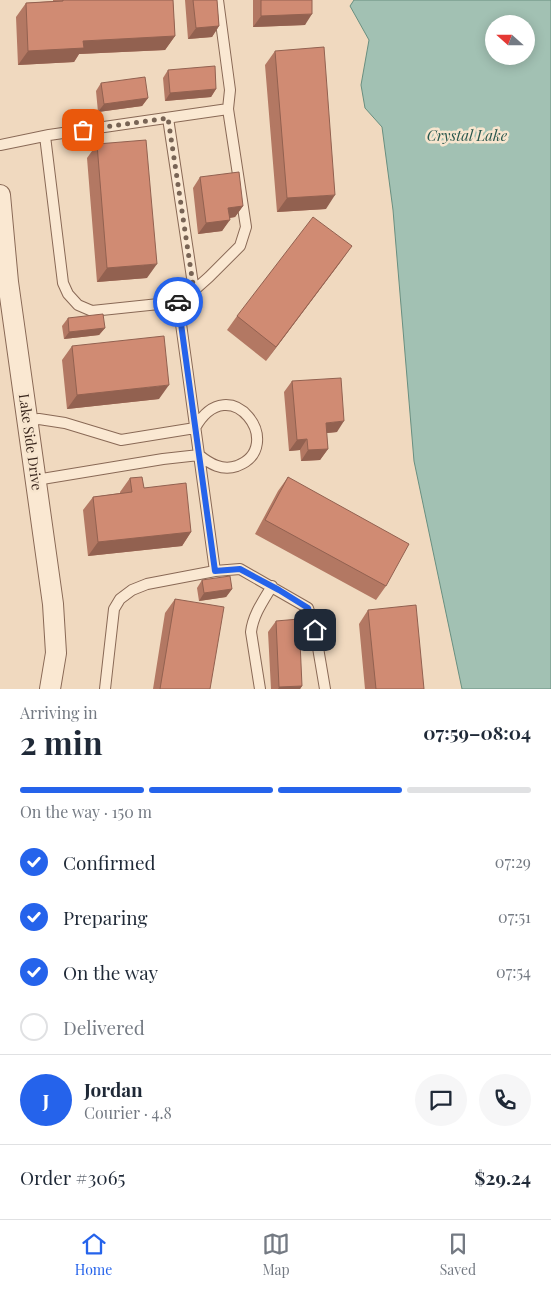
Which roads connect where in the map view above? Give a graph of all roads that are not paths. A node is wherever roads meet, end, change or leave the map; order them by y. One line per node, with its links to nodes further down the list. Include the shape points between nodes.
1 (218, 0): 2 (lane, via 230,90)
2 (228, 109): 3 (lane); 7 (lane, via 246,228 240,246)
3 (168, 118): 4 (lane); 7 (lane)
4 (45, 136): 5 (lane); 8 (lane, via 63,283 68,294 78,305 92,311)
5 (0, 145)
6 (0, 195): 9 (street, Lake Side Drive, via 8,282)
7 (194, 291): 8 (lane)
8 (178, 302): 10 (lane)
9 (28, 420): 10 (lane, via 65,423 121,440); 12 (street, Lake Side Drive)
10 (195, 428): 11 (lane); 11 (lane, via 208,412 226,406 245,412 256,430 254,451 239,465 218,467)
11 (199, 455): 12 (lane); 13 (lane)
12 (36, 480): 15 (street, Lake Side Drive, via 53,604 56,653)
13 (215, 571): 14 (lane, via 240,569); 16 (lane, via 147,584 120,599 114,609)
14 (272, 586): 17 (lane, via 252,623); 18 (lane, via 308,608)
15 (50, 689)
16 (105, 689)
17 (260, 689)
18 (325, 689)

